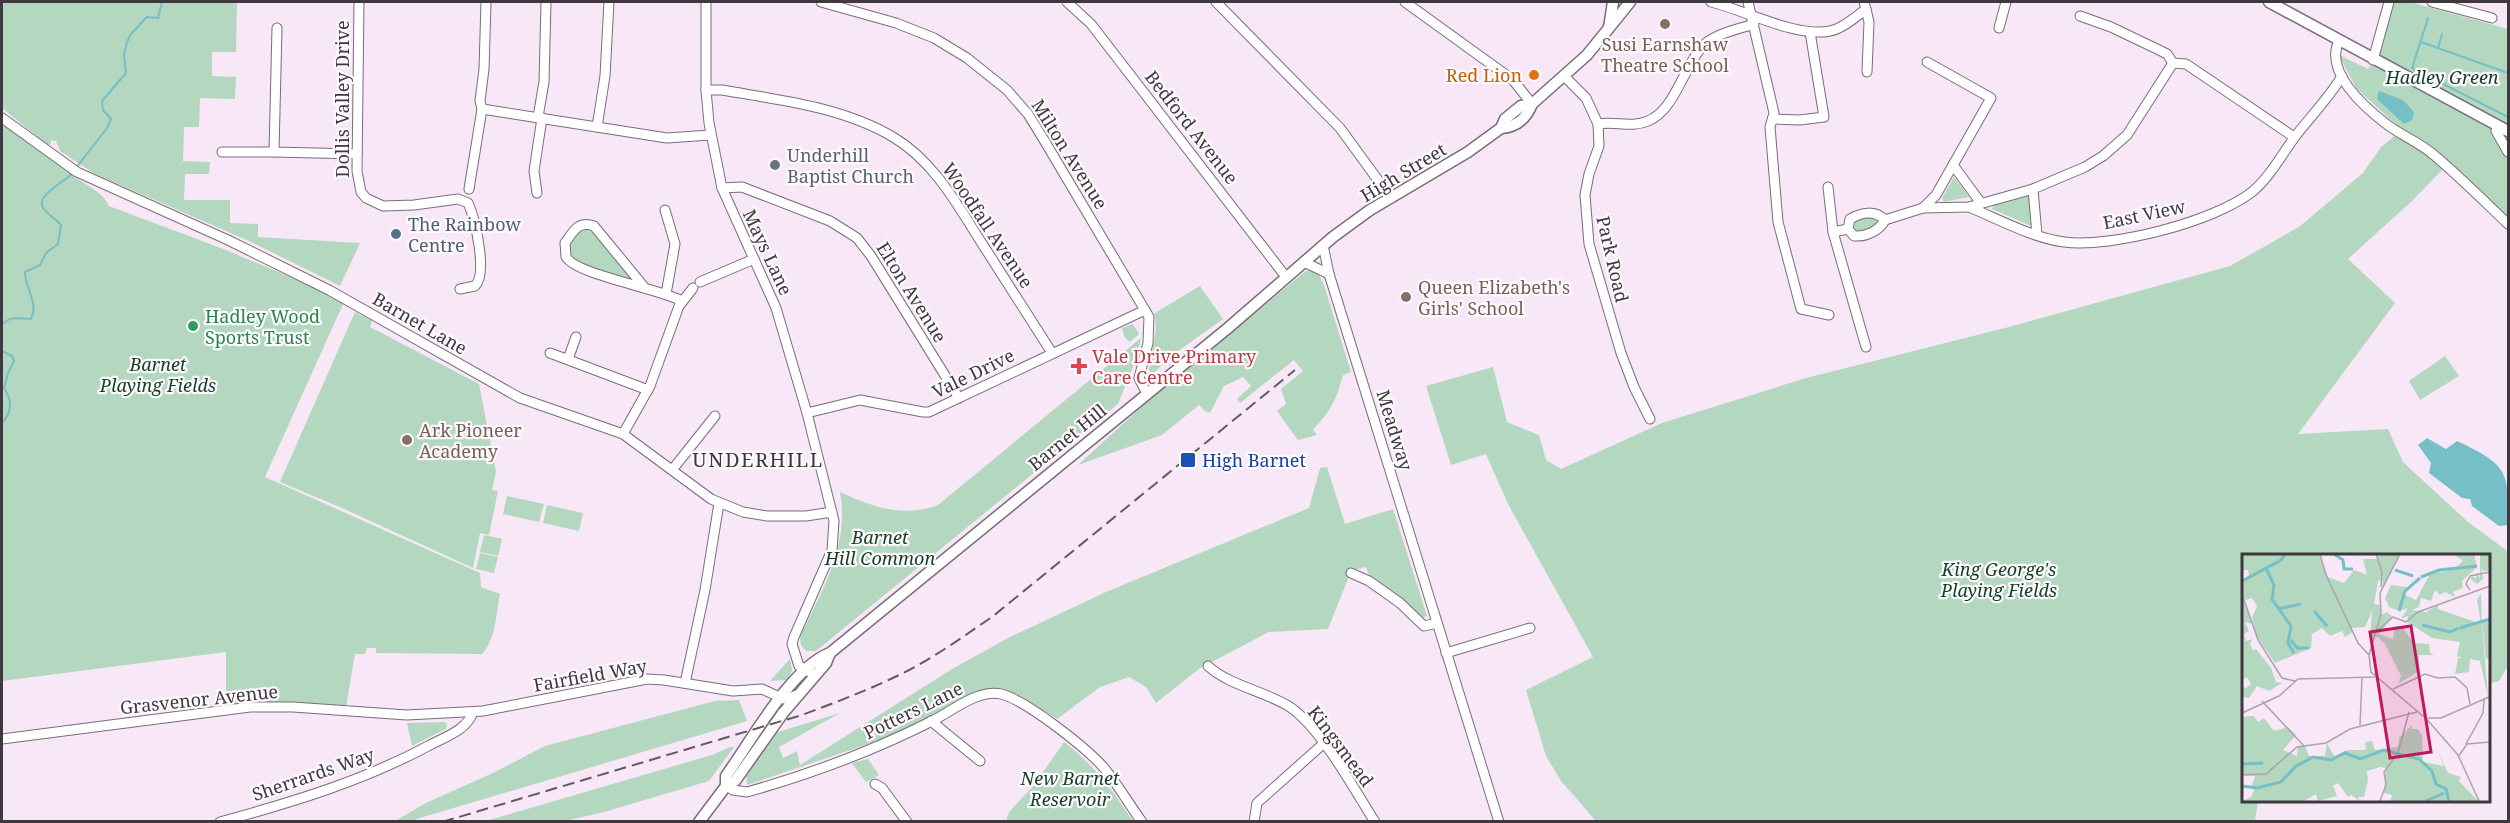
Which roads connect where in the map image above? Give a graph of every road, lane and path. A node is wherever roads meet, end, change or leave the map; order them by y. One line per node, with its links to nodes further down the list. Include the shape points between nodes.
1 (359, 2): 48 (street, Dollis Valley Drive)
2 (486, 2): 36 (street)
3 (546, 2): 37 (street)
4 (609, 2): 41 (street)
5 (706, 2): 34 (street, Mays Lane)
6 (820, 2): 74 (street, Milton Avenue, via 896,22 934,38 975,63 1007,90 1039,131)
7 (1067, 2): 69 (street, Bedford Avenue, via 1091,24)
8 (1216, 2): 55 (street, via 1340,128)
9 (1405, 2): 35 (street, via 1513,80)
10 (1613, 2): 24 (main road)
11 (1711, 2): 22 (street)
12 (1748, 2): 22 (street)
13 (2006, 2): 25 (street)
14 (2269, 2): 27 (main road)
15 (2389, 2): 28 (street)
16 (2432, 2): 17 (street)
17 (2446, 3): 21 (street)
18 (1627, 4): 24 (main road, High Street)
19 (1865, 6): 26 (street, via 1832,31); 31 (street, via 1869,22)
20 (2080, 16): 30 (street, via 2167,54)
21 (2492, 18)
22 (1753, 20): 26 (street); 39 (street); 40 (street, via 1708,42 1664,110 1652,120 1638,125)
23 (277, 28): 46 (street)
24 (1609, 28): 32 (main road, High Street)
25 (1999, 28)
26 (1810, 32): 39 (street, via 1824,117)
27 (2339, 41): 28 (main road); 33 (street, via 2334,53)
28 (2373, 60): 42 (main road)
29 (1927, 62): 49 (street, via 1991,98)
30 (2173, 63): 44 (street, via 2186,64); 53 (street, via 2120,143 2085,167)
31 (1867, 72)
32 (1564, 75): 35 (main road, High Street); 40 (street, Park Road, via 1586,98)
33 (2342, 76): 44 (street, East View); 61 (street, via 2357,97 2384,122 2435,155)
34 (706, 90): 43 (street, Mays Lane); 79 (street, Woodfall Avenue, via 832,112 874,126 904,144 925,161 951,195)
35 (1532, 104): 55 (main road, High Street, via 1521,106 1505,119 1501,128 1433,175)
36 (482, 109): 37 (street); 52 (street)
37 (540, 117): 41 (street); 54 (street, via 534,171)
38 (2, 118): 87 (street, Barnet Lane, via 73,170 329,290 520,398)
39 (1773, 119): 75 (street, via 1770,127 1778,222 1798,305 1800,309)
40 (1598, 124): 86 (street, Park Road, via 1599,146 1585,195 1589,244 1621,353)
41 (597, 127): 43 (street, via 668,138)
42 (2503, 129): 47 (street, via 2496,131 2497,136)
43 (710, 135): 51 (street, Mays Lane)
44 (2294, 137): 64 (street, East View, via 2252,191 2199,219 2160,231 2102,241 2064,242)
45 (222, 152): 46 (street)
46 (274, 152): 48 (street)
47 (2508, 152)
48 (357, 154): 71 (street, Dollis Valley Drive, via 358,186 377,205 466,201 479,243 479,280 475,286)
49 (1953, 165): 56 (street); 58 (street, via 1936,195)
50 (1827, 187): 63 (street)
51 (722, 188): 66 (street, Mays Lane); 83 (street, Elton Avenue, via 742,187 801,208 830,220 857,238)
52 (469, 189)
53 (2033, 189): 56 (street); 64 (street)
54 (537, 193)
55 (1391, 198): 65 (main road, High Street)
56 (1981, 203): 57 (street)
57 (1969, 207): 58 (street); 64 (street, East View)
58 (1923, 208): 60 (street)
59 (665, 210): 72 (street, via 675,244)
60 (1885, 220): 62 (street, via 1877,231 1859,237); 62 (street, via 1872,212 1854,216)
61 (2508, 224)
62 (1848, 229): 63 (street)
63 (1833, 232): 77 (street)
64 (2037, 235)
65 (1323, 245): 67 (main road, Barnet Hill); 68 (street, Meadway)
66 (754, 259): 73 (street, via 696,285); 84 (street, Mays Lane, via 779,318)
67 (1304, 262): 68 (street); 69 (main road, Barnet Hill)
68 (1329, 274): 92 (street, Meadway)
69 (1286, 277): 82 (main road, Barnet Hill)
70 (645, 288): 70 (street, via 571,263 564,253 565,243 580,225 594,226); 72 (street)
71 (460, 289)
72 (666, 294): 73 (street)
73 (681, 301): 81 (street)
74 (1145, 310): 79 (street, Vale Drive); 82 (street, Milton Avenue, via 1149,330 1139,378)
75 (1829, 315)
76 (576, 337): 80 (street)
77 (1866, 347)
78 (550, 353): 80 (street)
79 (1052, 353): 83 (street, Vale Drive)
80 (568, 359): 81 (street)
81 (648, 390): 87 (street)
82 (1147, 393): 96 (main road, Barnet Hill, via 830,653 826,663)
83 (959, 398): 84 (street, Vale Drive, via 929,412 860,400)
84 (807, 413): 90 (street, Mays Lane)
85 (715, 416): 88 (street)
86 (1650, 419)
87 (623, 434): 88 (street, Barnet Lane)
88 (672, 470): 89 (street, Barnet Lane)
89 (719, 503): 90 (street, Barnet Lane, via 767,516); 97 (street)
90 (832, 512): 96 (street, via 832,550 792,644 799,666)
91 (1351, 573): 92 (street, via 1395,599 1424,626)
92 (1437, 623): 94 (street, Meadway)
93 (1530, 628): 94 (street)
94 (1446, 653): 114 (street, Meadway)
95 (1208, 666): 104 (street, Kingsmead, via 1289,707)
96 (810, 671): 98 (main road, Barnet Hill); 99 (main road, Barnet Hill)
97 (685, 683): 99 (street, Fairfield Way, via 733,691 762,689); 100 (street, Fairfield Way, via 627,682)
98 (797, 695): 99 (street); 101 (main road, Barnet Hill)
99 (782, 698): 101 (street); 107 (main road, Barnet Hill, via 726,776)
100 (472, 712): 103 (street, Grasvenor Avenue, via 407,716 250,707); 108 (street, Sherrards Way, via 457,730 353,782)
101 (783, 713): 107 (main road, Barnet Hill, via 735,781)
102 (931, 721): 105 (street); 107 (street, Potters Lane, via 862,753 751,791); 111 (street, Potters Lane, via 983,694 1001,694 1027,705 1104,767)
103 (2, 739)
104 (1323, 744): 112 (street, via 1257,803); 113 (street, Kingsmead)
105 (980, 762)
106 (875, 784): 110 (street)
107 (726, 786): 109 (main road, Barnet Hill)
108 (220, 822)
109 (699, 822)
110 (908, 822)
111 (1142, 822)
112 (1254, 822)
113 (1375, 822)
114 (1499, 822)

